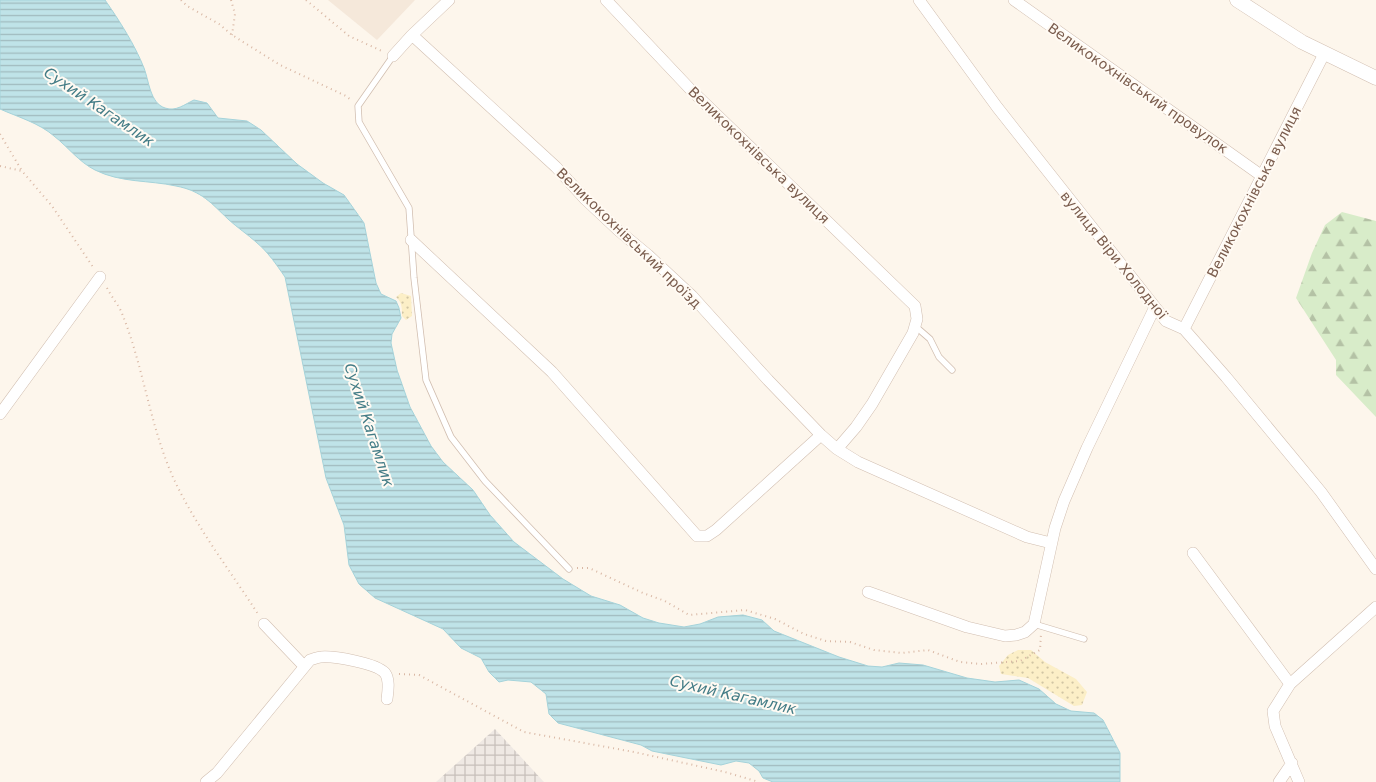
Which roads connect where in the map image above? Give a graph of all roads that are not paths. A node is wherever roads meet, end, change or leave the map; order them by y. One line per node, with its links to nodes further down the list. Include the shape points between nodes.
1 (449, 0): 6 (street)
2 (606, 0): 14 (street, Великокохнівська вулиця, via 691,90 915,306)
3 (919, 0): 13 (street, вулиця Віри Холодної, via 997,107)
4 (1014, 0): 10 (street, Великокохнівський провулок)
5 (1237, 0): 7 (street)
6 (412, 35): 8 (street); 18 (street, Великокохнівський проїзд, via 556,168 584,199 692,296)
7 (1324, 54): 9 (street); 10 (street, Великокохнівська вулиця)
8 (393, 56): 11 (lane, via 358,106 360,122 409,208)
9 (1376, 78)
10 (1262, 176): 15 (street, Великокохнівська вулиця)
11 (410, 240): 18 (street, via 552,372 697,536 707,536 716,530); 22 (lane, via 426,380 451,437 485,481)
12 (100, 277): 17 (street)
13 (1155, 307): 15 (street, вулиця Віри Холодної, via 1166,322); 20 (street, via 1075,476)
14 (915, 326): 16 (lane, via 930,338 939,357); 19 (street, via 872,404)
15 (1184, 329): 23 (street, вулиця Віри Холодної, via 1321,492)
16 (952, 370)
17 (0, 414)
18 (821, 435): 19 (street, Великокохнівський проїзд)
19 (837, 449): 20 (street, via 858,462 1027,537)
20 (1051, 543): 27 (street)
21 (1193, 554): 30 (street)
22 (569, 569)
23 (1376, 569)
24 (868, 592): 27 (street, via 967,627 1005,636 1025,632)
25 (1376, 607): 30 (street)
26 (264, 624): 29 (street)
27 (1038, 625): 28 (lane)
28 (1084, 639)
29 (304, 666): 31 (street, via 321,657 357,661 378,668 386,674); 33 (street)
30 (1290, 684): 32 (street, via 1272,711 1275,726)
31 (387, 699)
32 (1292, 763): 34 (street); 35 (street)
33 (206, 782)
34 (1279, 782)
35 (1299, 782)

